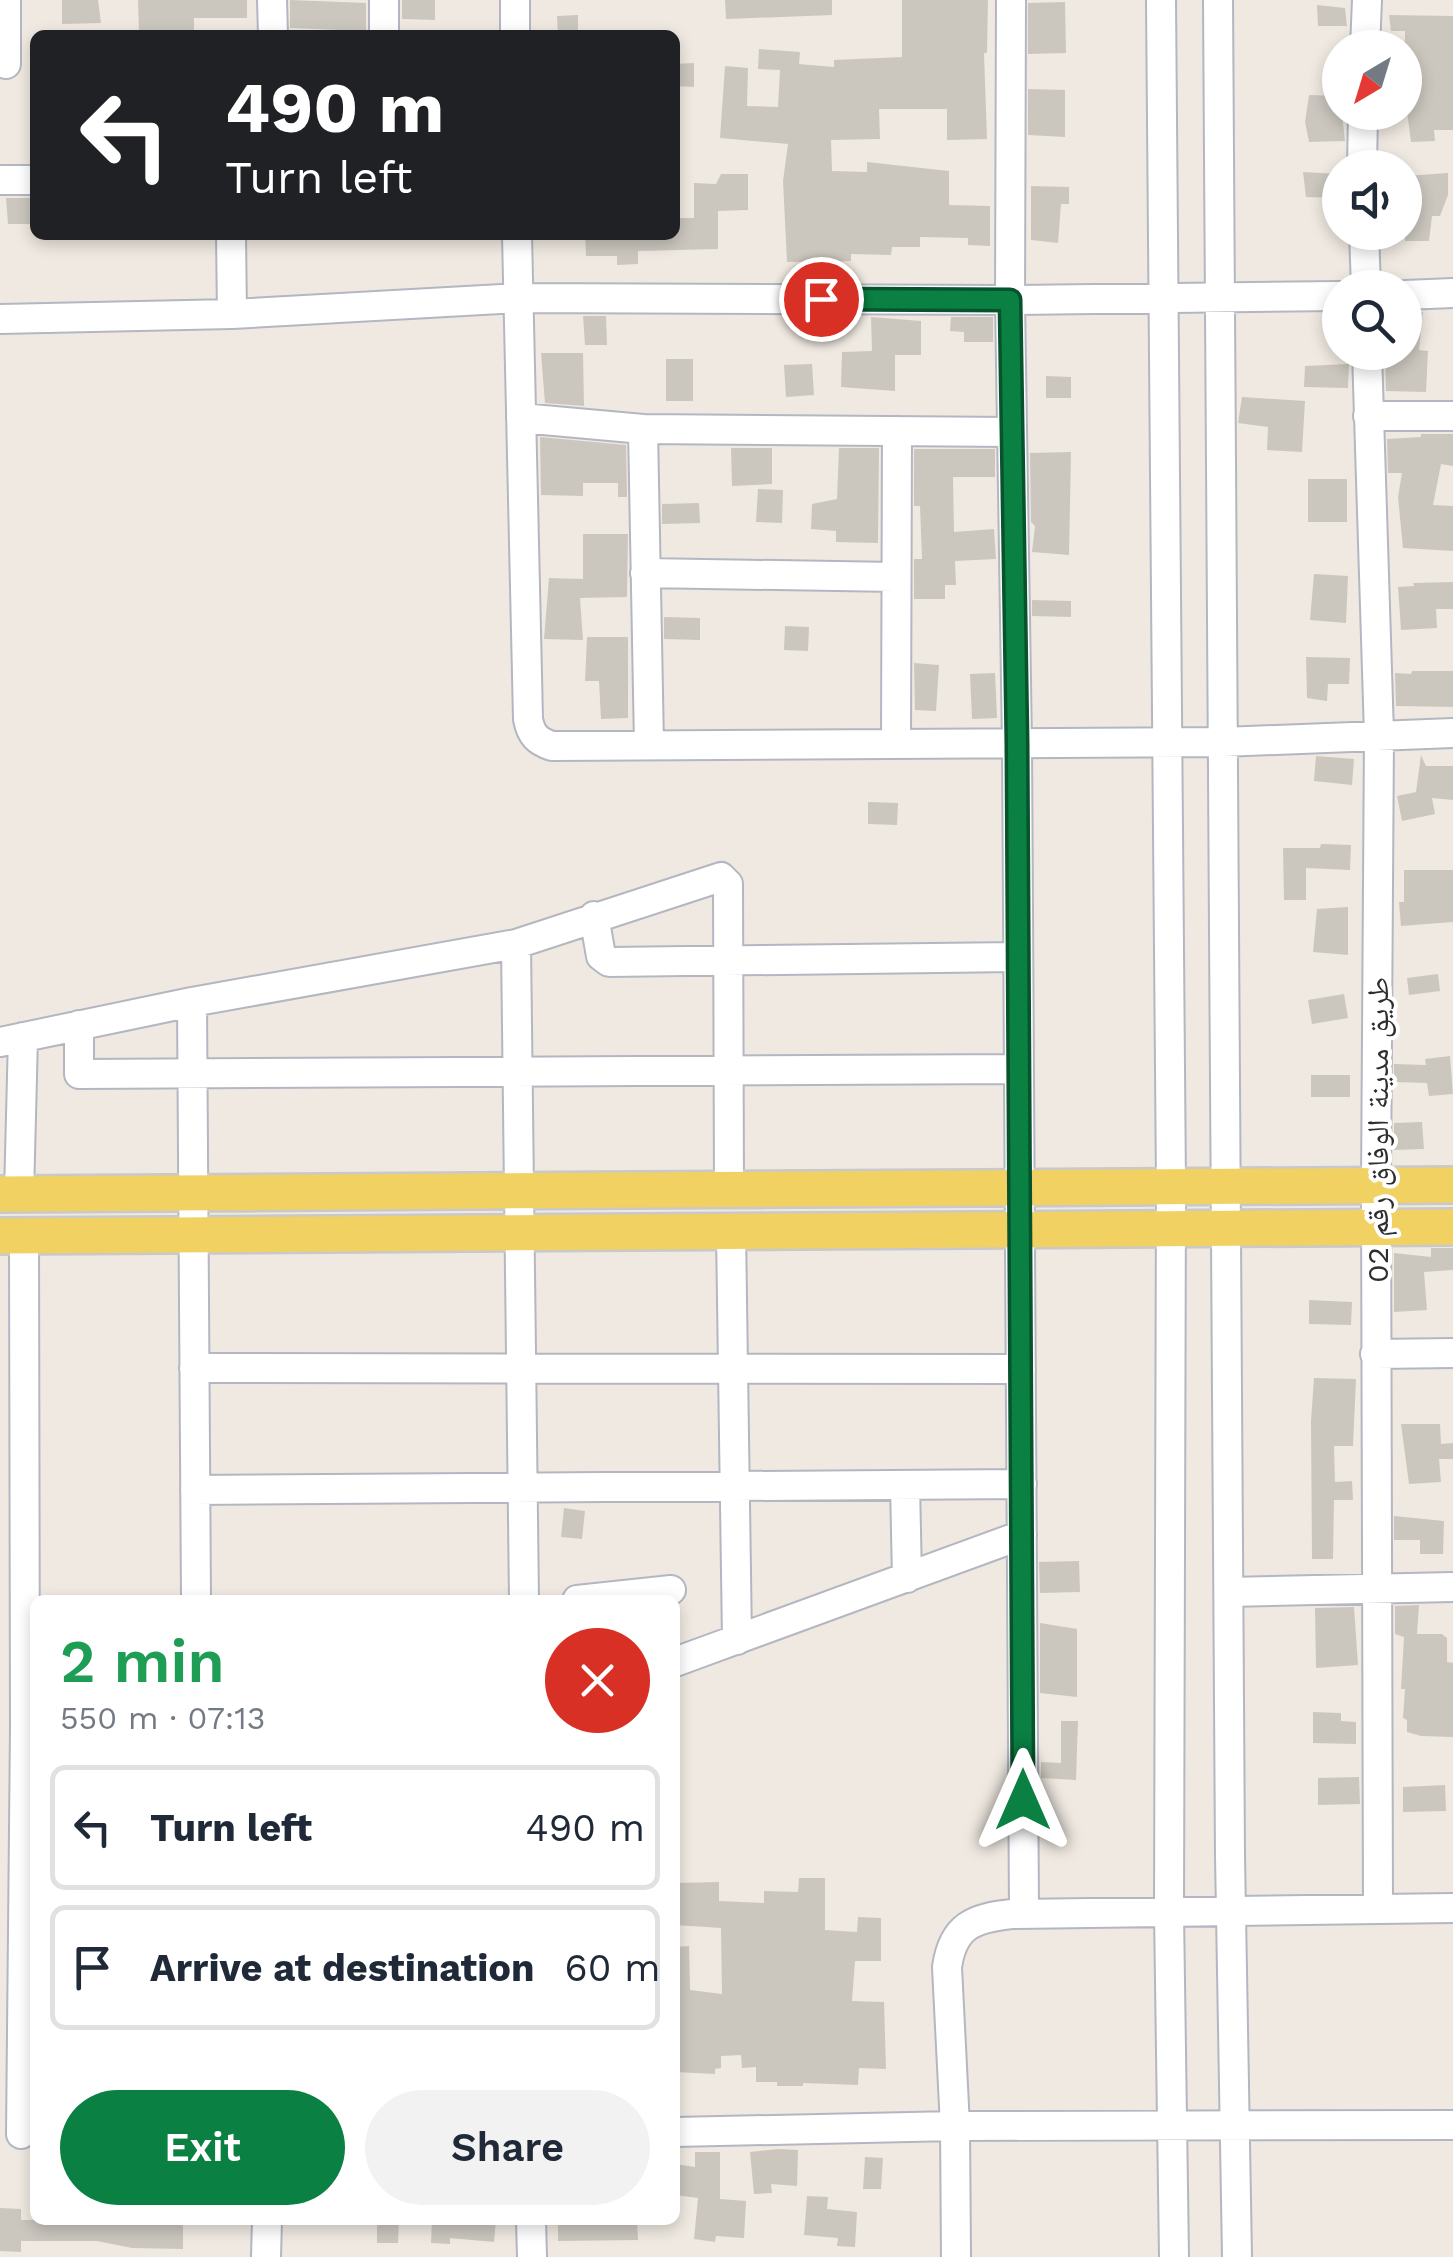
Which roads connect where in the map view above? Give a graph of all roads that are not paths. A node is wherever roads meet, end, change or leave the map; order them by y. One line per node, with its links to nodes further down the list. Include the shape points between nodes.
1 (6, 0): 13 (street)
2 (272, 0): 9 (street)
3 (384, 0): 10 (street)
4 (515, 0): 11 (street)
5 (1012, 0): 25 (street)
6 (1161, 0): 24 (street)
7 (1218, 0): 22 (street)
8 (1366, 0): 12 (street)
9 (273, 30)
10 (384, 30)
11 (515, 30)
12 (1365, 30)
13 (3, 64): 14 (street)
14 (30, 64)
15 (0, 180): 16 (street)
16 (30, 180)
17 (230, 240): 26 (street)
18 (517, 240): 23 (street)
19 (1453, 293): 20 (street)
20 (1422, 294)
21 (1322, 296): 22 (street)
22 (1219, 297): 24 (street); 39 (street)
23 (518, 298): 25 (street); 26 (street); 31 (street)
24 (1162, 298): 25 (street); 40 (street)
25 (1010, 300): 34 (street)
26 (232, 314): 27 (street)
27 (0, 318)
28 (1367, 370): 29 (street, طريق مدينة الوفاق رقم 02)
29 (1368, 416): 30 (street); 38 (street, طريق مدينة الوفاق رقم 02)
30 (1453, 416)
31 (521, 418): 32 (street); 43 (street, via 531,732 552,746)
32 (644, 430): 33 (street); 35 (street)
33 (897, 431): 34 (street); 36 (street)
34 (1011, 432): 42 (street)
35 (645, 572): 36 (street); 43 (street)
36 (896, 577): 41 (street)
37 (1453, 733): 38 (street)
38 (1379, 734): 39 (street); 57 (street, طريق مدينة الوفاق رقم 02)
39 (1224, 742): 40 (street); 55 (street)
40 (1166, 743): 42 (street); 58 (street)
41 (896, 744): 42 (street); 43 (street)
42 (1017, 744): 46 (street)
43 (648, 745)
44 (594, 916): 45 (street); 47 (street, via 601,956 609,962); 47 (street, via 720,877 728,884)
45 (516, 944): 48 (street); 53 (street)
46 (1017, 957): 47 (street); 51 (street)
47 (728, 960): 52 (street)
48 (192, 1002): 49 (street); 54 (street)
49 (78, 1026): 50 (street); 54 (street, via 79,1074)
50 (11, 1039): 63 (street)
51 (1018, 1068): 52 (street); 59 (street)
52 (728, 1070): 53 (street); 60 (street)
53 (518, 1072): 54 (street); 61 (street)
54 (192, 1074): 62 (street)
55 (1226, 1184): 57 (main road); 58 (main road); 67 (street)
56 (1453, 1185): 57 (main road)
57 (1376, 1186): 65 (street, طريق مدينة الوفاق رقم 02)
58 (1172, 1187): 59 (main road); 66 (street)
59 (1020, 1188): 60 (main road); 68 (street)
60 (729, 1190): 61 (main road)
61 (519, 1191): 62 (main road); 70 (street)
62 (193, 1193): 63 (main road); 71 (street)
63 (10, 1194)
64 (1453, 1227): 65 (main road)
65 (1376, 1228): 67 (main road); 73 (street, طريق مدينة الوفاق رقم 02)
66 (1171, 1229): 67 (main road); 68 (main road); 101 (street)
67 (1228, 1229): 89 (street)
68 (1020, 1230): 69 (main road); 78 (street)
69 (731, 1232): 70 (main road); 77 (street)
70 (520, 1233): 71 (main road); 76 (street)
71 (193, 1235): 72 (main road); 75 (street)
72 (12, 1236): 93 (street)
73 (1376, 1354): 74 (street); 87 (street, طريق مدينة الوفاق رقم 02)
74 (1453, 1354)
75 (194, 1368): 76 (street); 83 (street)
76 (521, 1368): 77 (street); 82 (street)
77 (733, 1369): 78 (street); 81 (street)
78 (1021, 1369): 79 (street)
79 (1022, 1484): 80 (street); 84 (street)
80 (905, 1485): 81 (street); 85 (street)
81 (734, 1486): 82 (street); 94 (street)
82 (522, 1488): 83 (street); 91 (street)
83 (195, 1490): 90 (street)
84 (1022, 1535): 85 (street); 103 (street)
85 (907, 1578): 94 (street)
86 (1453, 1586): 87 (street)
87 (1378, 1587): 89 (street); 99 (street, طريق مدينة الوفاق رقم 02)
88 (672, 1590): 92 (street)
89 (1229, 1592): 102 (street)
90 (196, 1595)
91 (524, 1595)
92 (624, 1595)
93 (30, 1612): 96 (street)
94 (736, 1640): 95 (street)
95 (680, 1660)
96 (12, 1665): 97 (street)
97 (30, 1727): 98 (street)
98 (19, 1902): 109 (street)
99 (1378, 1908): 100 (street); 102 (street)
100 (1453, 1908)
101 (1168, 1912): 102 (street); 103 (street); 107 (street)
102 (1232, 1912): 106 (street)
103 (1024, 1914): 105 (street, via 973,1922 949,1950)
104 (1453, 2125): 106 (street)
105 (955, 2126): 107 (street); 108 (street); 114 (street)
106 (1235, 2126): 107 (street); 116 (street)
107 (1171, 2127): 115 (street)
108 (680, 2132)
109 (19, 2134)
110 (267, 2225): 112 (street)
111 (531, 2225): 113 (street)
112 (266, 2257)
113 (532, 2257)
114 (956, 2257)
115 (1174, 2257)
116 (1237, 2257)

